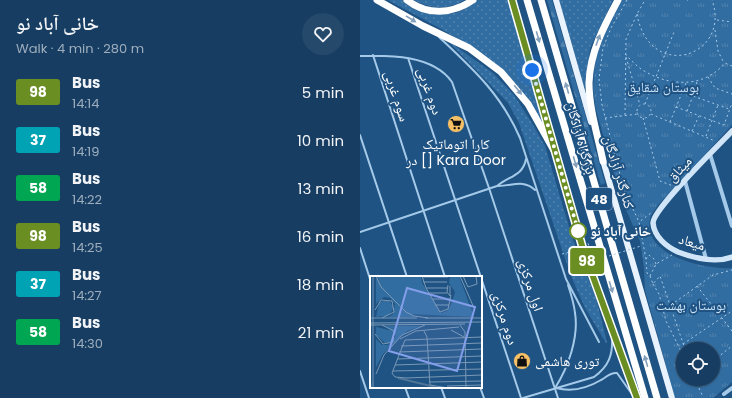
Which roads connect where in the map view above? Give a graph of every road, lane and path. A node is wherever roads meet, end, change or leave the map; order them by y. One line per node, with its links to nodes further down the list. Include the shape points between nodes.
1 (377, 0): 15 (highway, one-way to 15)
2 (407, 0): 3 (highway, via 424,9 442,12 466,6)
3 (474, 0)
4 (512, 0): 51 (main road)
5 (527, 0): 116 (highway, بزرگراه آزادگان / 48, one-way to 116)
6 (541, 0): 100 (highway, بزرگراه آزادگان / 48, one-way to 6)
7 (556, 0): 54 (main road, کنارگذر آزادگان)
8 (618, 0): 54 (highway, one-way to 8, via 589,82 600,33)
9 (627, 0): 42 (path, via 612,28 601,57 599,79)
10 (645, 0): 12 (path)
11 (712, 0): 13 (path)
12 (637, 14): 18 (path, via 626,39); 19 (path, via 644,35)
13 (716, 20): 14 (path); 16 (path)
14 (732, 22)
15 (423, 26): 51 (highway, one-way to 51, via 469,48 501,72 528,104); 53 (lane, via 449,47 500,100 512,119)
16 (715, 30): 19 (path, via 709,41 700,49 686,55); 23 (path, via 718,51)
17 (674, 32): 19 (path)
18 (625, 54): 25 (path); 33 (path); 40 (path)
19 (666, 54): 25 (path)
20 (373, 55): 21 (lane); 22 (lane); 61 (lane, سوم غربی)
21 (360, 56)
22 (408, 58): 57 (lane, اول مرکزی, via 446,72 452,82); 60 (lane, دوم غربی)
23 (725, 64): 24 (path); 26 (path)
24 (732, 66)
25 (656, 77): 28 (path); 32 (path)
26 (708, 77): 27 (path); 29 (path, via 715,88)
27 (698, 81): 28 (path); 30 (path)
28 (686, 82): 35 (path)
29 (732, 94)
30 (693, 96): 34 (path); 37 (path)
31 (732, 103): 36 (path)
32 (645, 104): 33 (path); 39 (path, via 651,108)
33 (640, 105): 38 (path)
34 (718, 105): 36 (path); 44 (path)
35 (676, 107): 37 (path); 45 (path)
36 (730, 109): 44 (path, via 724,125)
37 (687, 111): 41 (path)
38 (638, 114): 40 (path); 43 (path)
39 (651, 114): 43 (path); 45 (path)
40 (624, 115): 42 (path)
41 (699, 116): 44 (path); 46 (path)
42 (605, 118): 64 (path, via 624,190)
43 (643, 118): 58 (path, via 660,182)
44 (712, 120): 49 (path)
45 (670, 122): 46 (path)
46 (692, 131): 49 (path)
47 (732, 131): 50 (street, میثاق)
48 (360, 134): 63 (lane)
49 (705, 136): 50 (path)
50 (720, 144): 52 (street, میثاق)
51 (556, 154): 70 (main road)
52 (710, 154): 55 (street, میثاق); 65 (street)
53 (526, 158): 56 (lane, via 523,170); 59 (lane)
54 (603, 161): 119 (main road, کنارگذر آزادگان)
55 (685, 181): 58 (street, میثاق); 76 (street)
56 (497, 186): 57 (lane); 59 (lane, via 520,183)
57 (489, 188): 60 (lane); 105 (lane, اول مرکزی)
58 (679, 188): 66 (street, میثاق, via 654,218)
59 (536, 191): 73 (lane)
60 (456, 200): 61 (lane); 81 (lane, دوم مرکزی)
61 (423, 211): 63 (lane); 80 (lane, سوم غربی)
62 (651, 213): 64 (path)
63 (389, 222): 67 (lane); 79 (lane)
64 (638, 222): 68 (path)
65 (732, 226)
66 (655, 229): 72 (street, میعاد, via 666,245)
67 (360, 232)
68 (642, 242): 71 (path, bridge, via 641,246 593,261 588,242 574,247); 75 (path)
69 (360, 248): 85 (lane)
70 (583, 249): 71 (path); 91 (main road)
71 (572, 252): 73 (path)
72 (678, 252): 76 (street, میعاد); 77 (path)
73 (558, 256): 84 (lane)
74 (732, 257): 76 (street, میعاد, via 722,260)
75 (646, 259): 77 (path, via 649,255); 82 (path, via 647,273)
76 (706, 259)
77 (656, 264): 82 (path)
78 (732, 270): 87 (path, via 713,275)
79 (407, 276)
80 (445, 276)
81 (481, 276)
82 (650, 276): 86 (path)
83 (482, 278): 113 (lane, دوم مرکزی)
84 (566, 278): 93 (lane); 105 (lane, via 575,313 574,337 565,368)
85 (370, 279)
86 (653, 284): 88 (path, via 660,276); 94 (path, via 659,294 666,321)
87 (696, 285): 88 (path); 90 (path)
88 (670, 305): 95 (path)
89 (732, 311): 90 (path)
90 (722, 318): 92 (path); 96 (path)
91 (610, 325): 105 (lane, via 611,359 602,371 584,381); 115 (main road)
92 (732, 331)
93 (599, 342)
94 (677, 342)
95 (682, 342)
96 (686, 342)
97 (732, 346): 98 (path)
98 (720, 355)
99 (360, 371): 109 (lane)
100 (652, 378): 117 (highway, بزرگراه آزادگان / 48); 118 (highway)
101 (698, 386): 108 (path)
102 (405, 388): 110 (lane)
103 (441, 388): 111 (lane)
104 (480, 388): 112 (lane)
105 (555, 388): 113 (lane); 114 (lane, اول مرکزی); 115 (lane, via 580,389 611,373 618,373)
106 (732, 388): 107 (street)
107 (724, 394)
108 (703, 397)
109 (369, 398)
110 (409, 398)
111 (444, 398)
112 (484, 398)
113 (522, 398)
114 (558, 398)
115 (636, 398)
116 (645, 398)
117 (658, 398)
118 (664, 398)
119 (672, 398)

